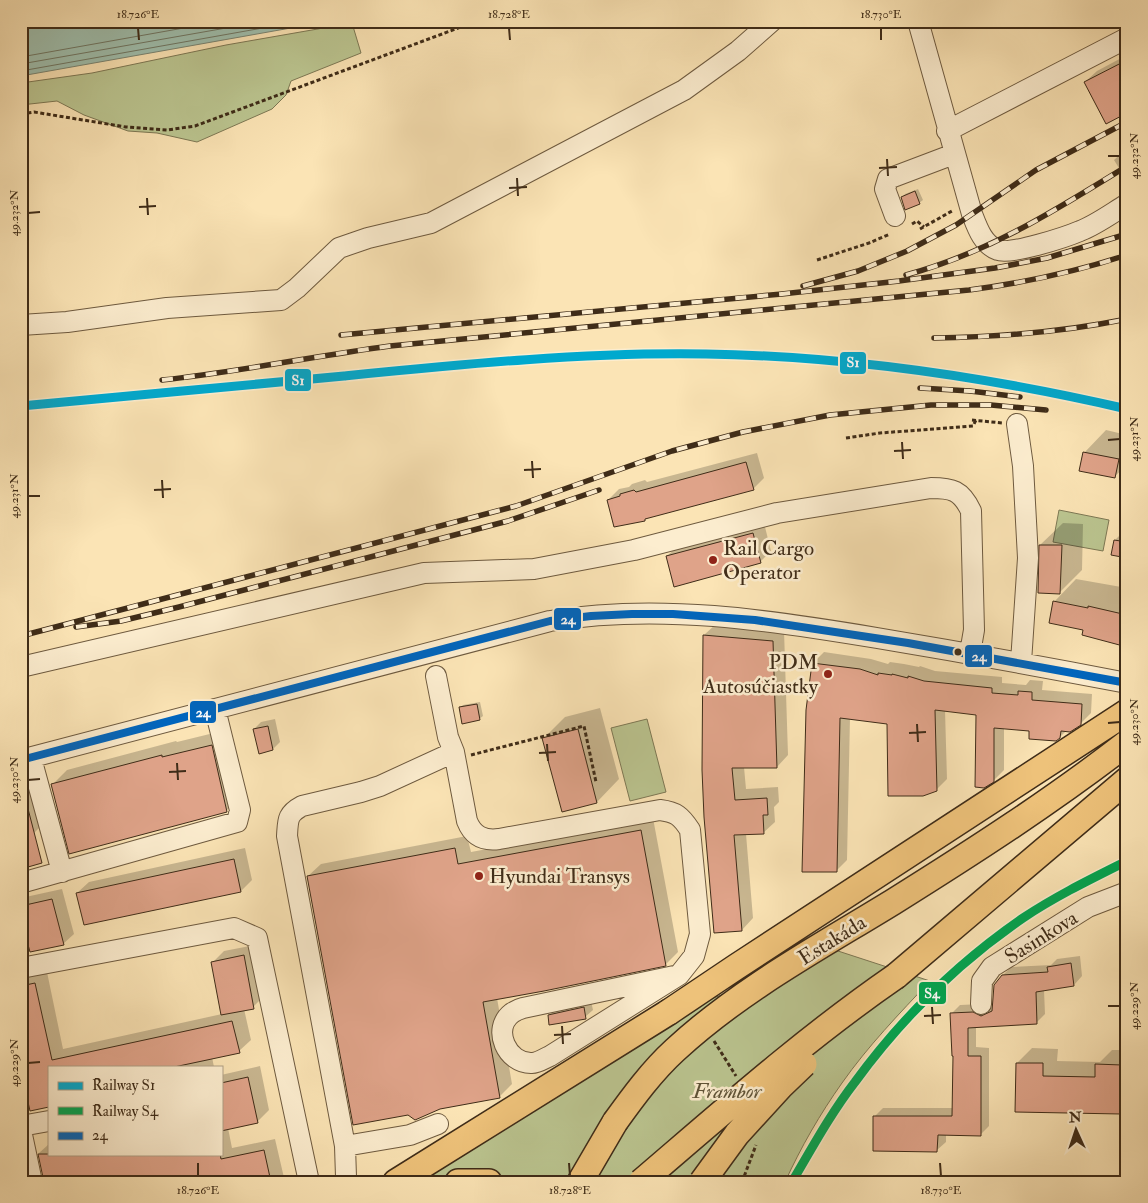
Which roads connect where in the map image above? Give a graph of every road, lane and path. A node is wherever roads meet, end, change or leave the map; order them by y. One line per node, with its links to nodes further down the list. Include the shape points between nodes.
1 (477, 21): 5 (path, via 194,126 158,130 34,112)
2 (772, 21): 14 (street, via 738,51 684,90 431,223 339,248 281,300 167,308 66,322)
3 (918, 21): 6 (street)
4 (1127, 38): 6 (street)
5 (21, 114)
6 (947, 131): 7 (street)
7 (954, 154): 8 (street); 10 (street, via 888,179 885,189)
8 (969, 202): 9 (street, via 979,233 999,251 1020,250 1081,231); 11 (path)
9 (1127, 204)
10 (895, 216)
11 (920, 229)
12 (869, 243): 13 (path)
13 (817, 260)
14 (21, 324)
15 (1017, 424): 16 (path, via 974,420 973,426 880,432); 18 (street, via 1024,466 1028,558)
16 (846, 438)
17 (970, 653): 18 (street); 19 (street, via 974,630 971,511 954,490 931,488 777,513 634,550 534,569 424,573); 22 (street, via 782,622 668,612 584,616 550,621)
18 (1021, 662): 21 (street)
19 (21, 667)
20 (436, 676): 25 (street, via 448,737)
21 (1127, 683)
22 (215, 709): 26 (street); 29 (street, via 240,810 237,822)
23 (1127, 712): 44 (main road, bridge, via 670,1012)
24 (1127, 742): 47 (main road, Estakáda, bridge, via 1061,792 963,858 719,1012 673,1051 642,1086 605,1137)
25 (460, 754): 28 (path, via 584,726); 33 (street, via 467,821 474,833 484,839 660,810 684,819 690,830 700,934 694,956); 40 (street, via 380,786 302,806 289,816 287,836)
26 (26, 759): 29 (street)
27 (1127, 780): 34 (main road)
28 (596, 782)
29 (62, 872): 30 (street)
30 (21, 883)
31 (1127, 892): 35 (street, Sasinkova, via 1088,907 992,967 982,981)
32 (21, 968): 43 (street, via 234,928 257,938)
33 (679, 975): 33 (street, via 550,1056 533,1063 518,1061 508,1052 502,1037 504,1025 511,1014 523,1008)
34 (896, 976): 48 (main road, bridge, via 810,1040); 49 (main road, bridge, via 780,1087 737,1134)
35 (981, 1004)
36 (48, 1121): 38 (street)
37 (438, 1124): 40 (street, via 410,1135)
38 (21, 1126)
39 (21, 1130): 42 (street)
40 (345, 1146): 41 (street)
41 (345, 1174)
42 (32, 1182)
43 (309, 1182)
44 (396, 1182)
45 (458, 1182): 46 (main road)
46 (489, 1182)
47 (580, 1182)
48 (641, 1182)
49 (702, 1182)

